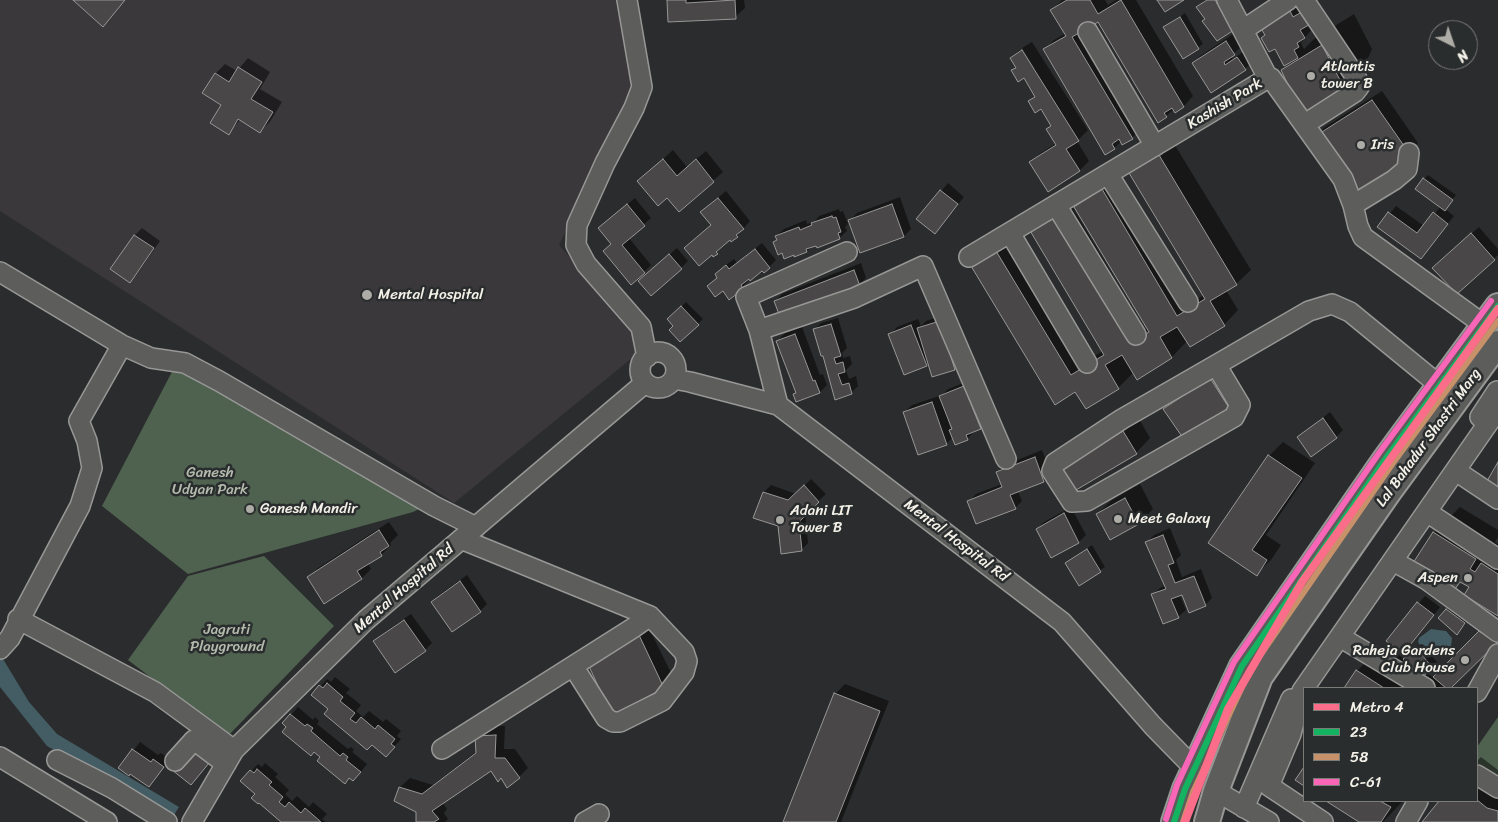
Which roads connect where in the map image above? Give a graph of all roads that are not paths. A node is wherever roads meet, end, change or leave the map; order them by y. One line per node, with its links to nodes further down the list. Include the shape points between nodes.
1 (627, 0): 24 (street, via 642,88 577,225 576,245 586,264 641,327)
2 (1227, 0): 5 (street)
3 (1288, 0): 5 (street)
4 (1304, 0): 8 (street, via 1359,87)
5 (1243, 30): 7 (street)
6 (1088, 32): 9 (street)
7 (1268, 78): 8 (street, Kashish Park, via 1274,80); 9 (street, Kashish Park)
8 (1305, 124): 13 (street, Kashish Park, via 1343,179)
9 (1155, 146): 11 (street, Kashish Park)
10 (1409, 153): 13 (street, via 1407,169)
11 (1108, 174): 12 (street, Kashish Park); 18 (street)
12 (1056, 205): 14 (street, Kashish Park); 22 (street)
13 (1353, 205): 21 (street, Kashish Park, via 1364,237)
14 (1010, 233): 16 (street, Kashish Park); 25 (street)
15 (847, 252): 20 (street, via 746,297)
16 (969, 257)
17 (0, 272): 23 (street)
18 (1188, 302)
19 (1498, 306): 21 (main road, Lal Bahadur Shastri Marg)
20 (759, 330): 32 (street); 34 (street, via 854,298 923,266)
21 (1491, 334): 27 (main road, Lal Bahadur Shastri Marg); 30 (main road, Lal Bahadur Shastri Marg)
22 (1136, 335)
23 (122, 345): 38 (street, via 151,358 185,363); 43 (street, via 80,421 88,441 92,468 80,506)
24 (647, 357): 28 (street, via 660,352 670,357 676,367); 29 (street, via 640,371)
25 (1087, 363)
26 (1216, 365): 26 (street, via 1122,419 1055,463 1052,471 1072,502 1087,501 1234,417 1240,405); 30 (street, via 1309,311 1332,304 1350,312)
27 (1476, 372): 31 (street); 54 (main road, Lal Bahadur Shastri Marg, via 1260,677)
28 (674, 379): 29 (street, via 661,388); 32 (street, Mental Hospital Rd)
29 (646, 383): 38 (street, Mental Hospital Rd)
30 (1439, 385): 53 (main road, Lal Bahadur Shastri Marg, via 1242,666)
31 (1498, 391): 65 (street, via 1300,676)
32 (778, 406): 61 (street, Mental Hospital Rd, via 1062,622)
33 (1498, 409): 35 (street)
34 (1006, 459)
35 (1456, 471): 36 (street); 37 (street)
36 (1498, 499)
37 (1427, 512): 40 (street); 41 (street)
38 (476, 527): 39 (street, Mental Hospital Rd)
39 (461, 539): 42 (street); 58 (street, Mental Hospital Rd, via 366,620)
40 (1498, 558)
41 (1393, 561): 44 (street, via 1426,580); 45 (street)
42 (650, 616): 48 (street); 48 (street, via 684,652 687,661 684,672 662,701 620,722 613,722 606,718)
43 (18, 619): 46 (street, via 10,638); 58 (street, via 155,692)
44 (1498, 632)
45 (1340, 636): 49 (street); 50 (street)
46 (0, 649)
47 (1498, 654): 51 (street)
48 (573, 666): 56 (street)
49 (1306, 687)
50 (1423, 687)
51 (1478, 690)
52 (1303, 691): 55 (street)
53 (1224, 706): 54 (main road); 61 (main road, Lal Bahadur Shastri Marg)
54 (1243, 722): 64 (main road, Lal Bahadur Shastri Marg)
55 (1299, 729): 72 (street, via 1269,786)
56 (442, 749)
57 (0, 757): 66 (street)
58 (230, 757): 60 (street, via 194,740); 68 (street, Mental Hospital Rd)
59 (57, 760): 67 (street, via 112,788)
60 (175, 760)
61 (1195, 769): 69 (main road, Lal Bahadur Shastri Marg)
62 (1478, 776): 63 (street)
63 (1498, 788)
64 (1216, 791): 65 (street); 70 (main road, Lal Bahadur Shastri Marg)
65 (1244, 808): 71 (street)
66 (107, 822)
67 (167, 822)
68 (192, 822)
69 (1174, 822)
70 (1207, 822)
71 (1269, 822)
72 (1323, 822)

